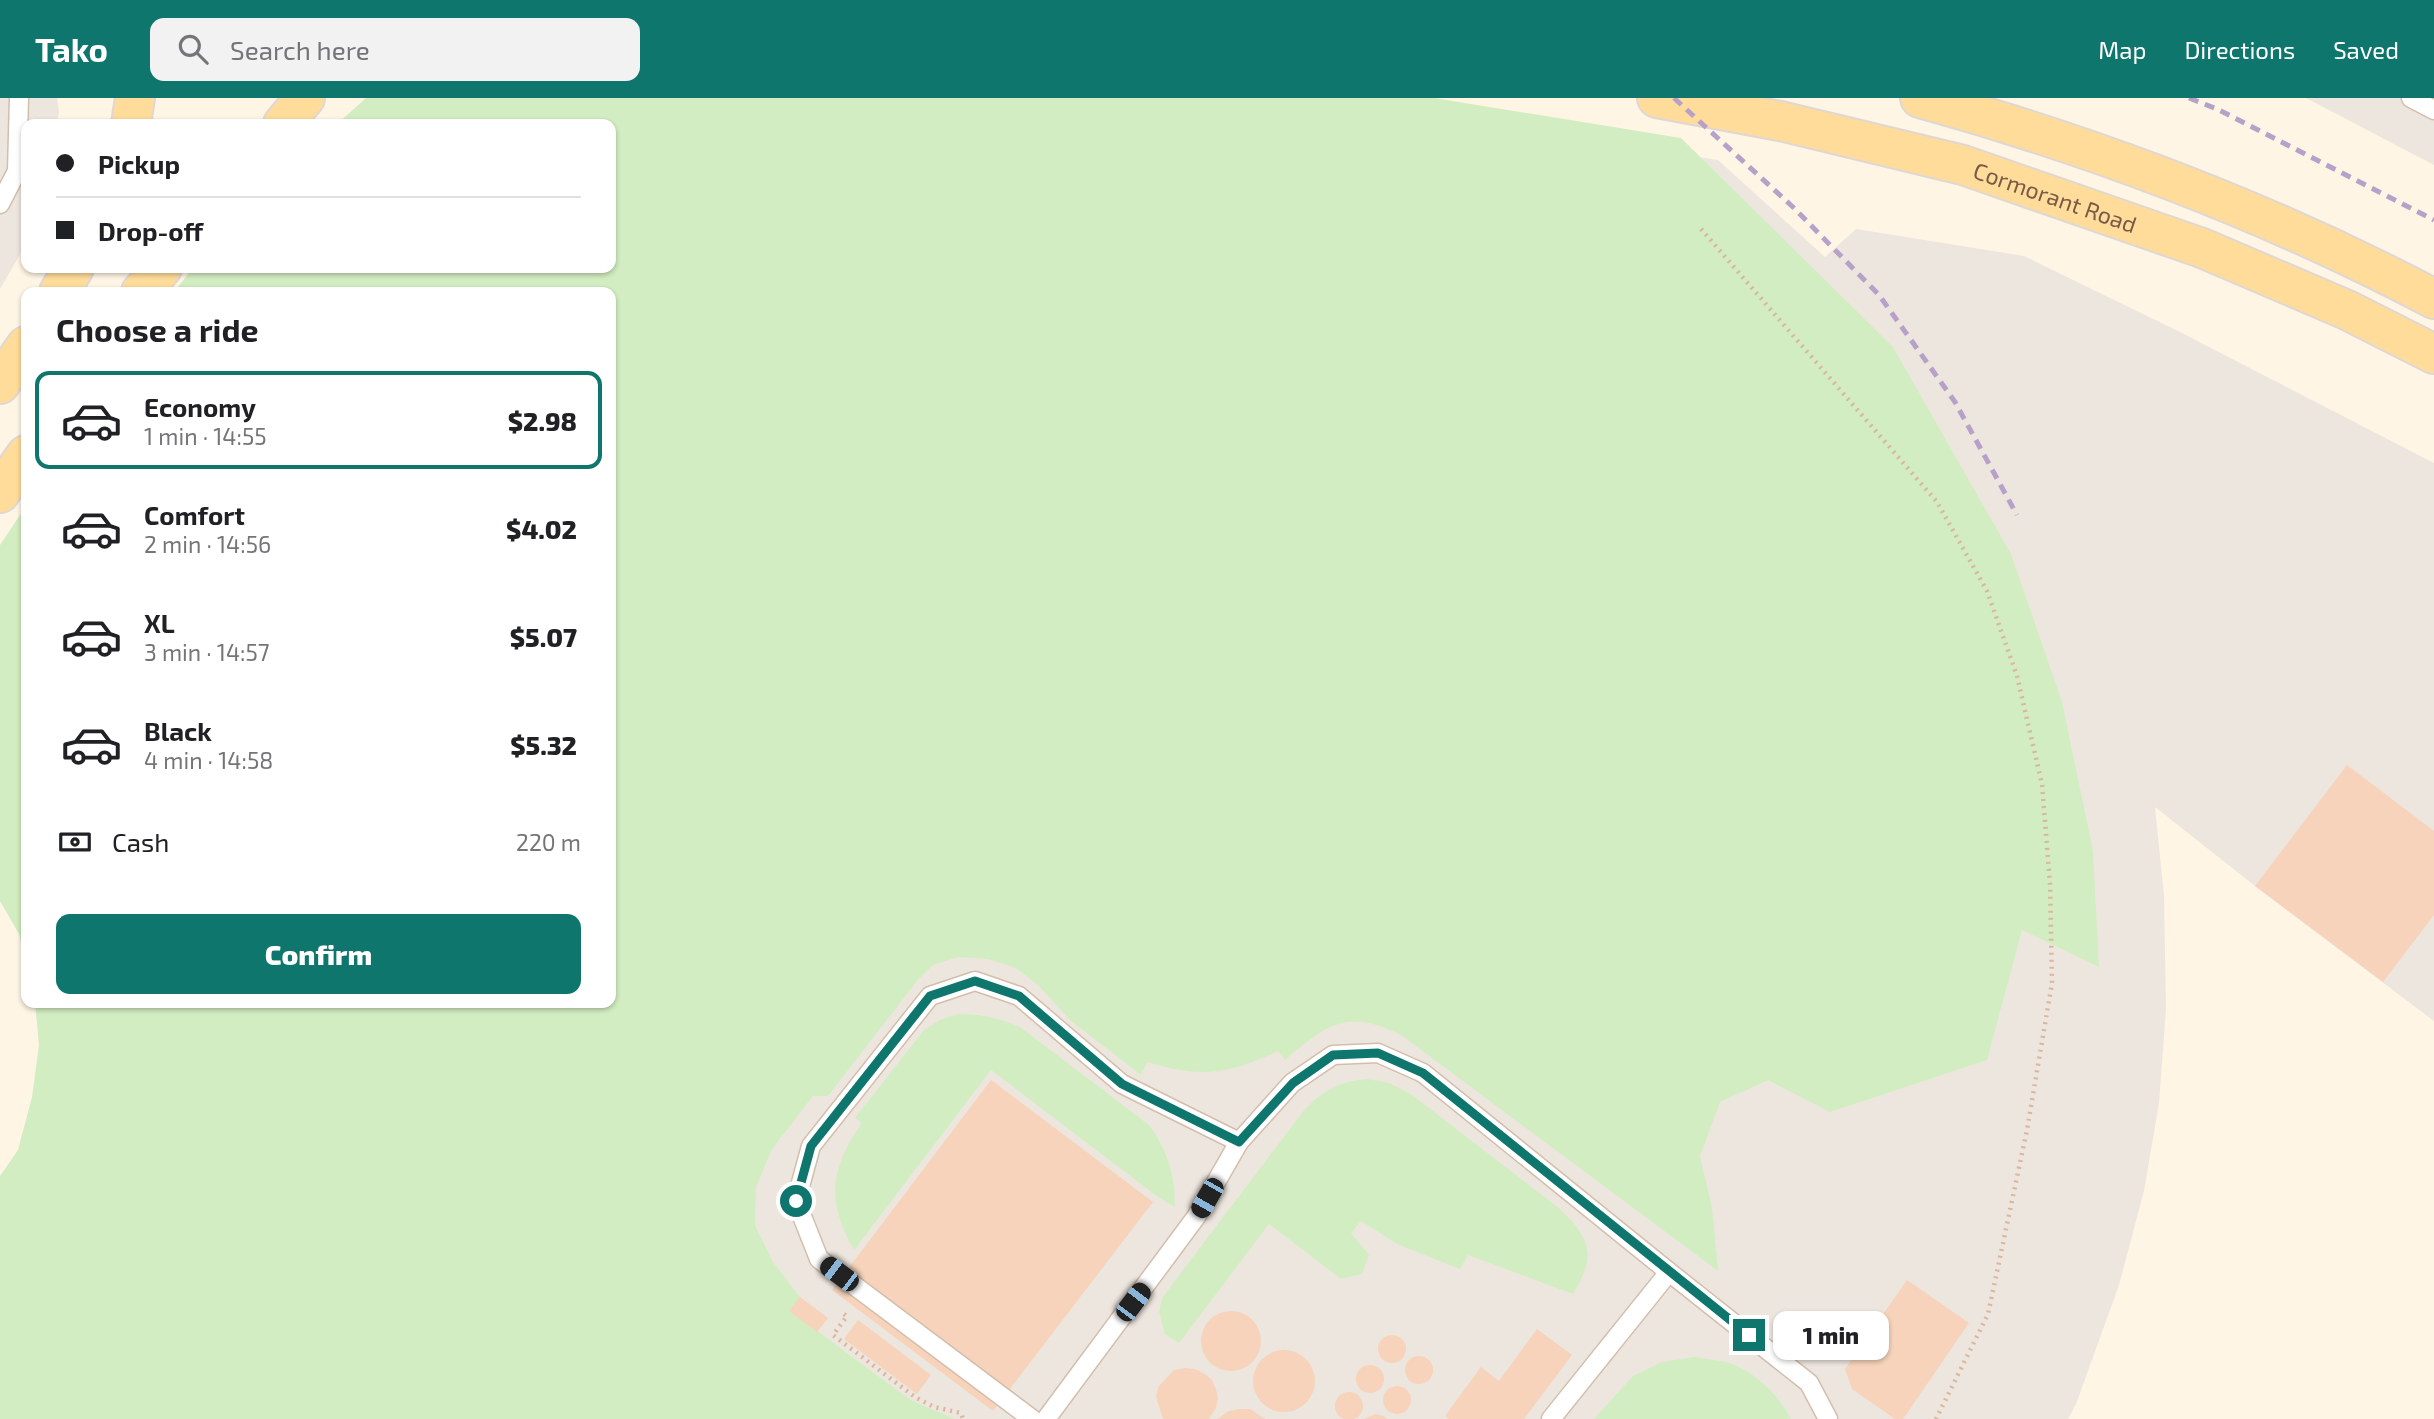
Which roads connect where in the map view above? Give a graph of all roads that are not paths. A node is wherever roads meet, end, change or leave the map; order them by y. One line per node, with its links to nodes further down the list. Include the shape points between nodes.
1 (19, 98): 10 (lane, via 17,171)
2 (135, 98): 8 (main road)
3 (305, 98): 9 (main road)
4 (1657, 98): 15 (main road, Cormorant Road, via 1963,164 2202,248 2347,310)
5 (1920, 98): 13 (main road, via 2007,122 2192,188 2371,266)
6 (2411, 98): 7 (lane)
7 (2434, 110)
8 (132, 119)
9 (287, 119)
10 (0, 204)
11 (158, 273): 12 (main road)
12 (145, 287)
13 (2434, 299)
14 (21, 353): 16 (main road)
15 (2434, 354)
16 (0, 384)
17 (21, 462): 18 (main road)
18 (0, 493)
19 (1239, 1142): 20 (lane, via 1293,1083 1333,1055 1378,1053 1423,1073); 21 (lane, via 1122,1084 1019,996 975,981 930,996 811,1146 796,1201 818,1259); 22 (lane, via 1196,1217)
20 (1670, 1272): 23 (lane); 24 (lane, via 1809,1383)
21 (1031, 1419)
22 (1046, 1419)
23 (1551, 1419)
24 (1828, 1419)

